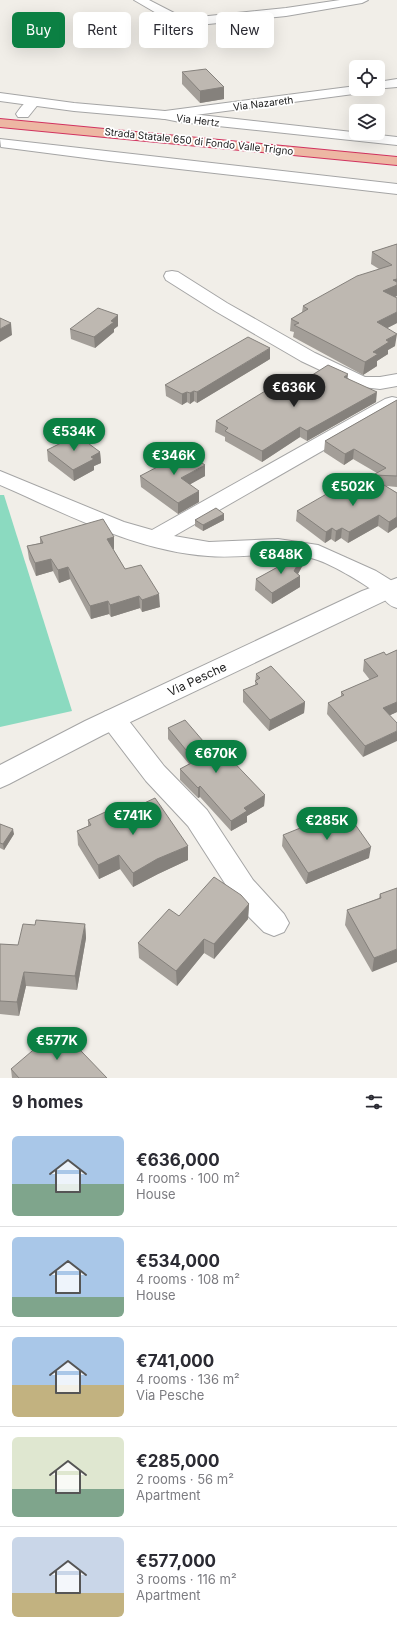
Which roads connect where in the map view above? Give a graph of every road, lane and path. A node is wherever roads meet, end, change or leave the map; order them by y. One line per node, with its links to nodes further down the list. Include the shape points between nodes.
1 (140, 0): 2 (street, via 174,18 199,21 286,12)
2 (362, 0)
3 (397, 83): 4 (street)
4 (385, 85)
5 (349, 91): 9 (street, Via Nazareth)
6 (0, 97): 7 (street, Via Hertz)
7 (33, 102): 8 (street); 9 (street, Via Hertz)
8 (23, 114)
9 (165, 114): 11 (street, Via Hertz, via 188,119)
10 (6, 125): 12 (street); 13 (highway, Strada Statale 650 di Fondo Valle Trigno)
11 (397, 141)
12 (0, 143): 14 (street)
13 (397, 161)
14 (397, 189)
15 (172, 276): 16 (street, via 308,357 361,382 380,384)
16 (397, 380)
17 (392, 403): 19 (street)
18 (0, 477): 19 (street, via 116,527)
19 (153, 538): 20 (street, via 209,549 278,546 318,552 368,576)
20 (394, 592): 21 (street, Via Pesche)
21 (113, 719): 22 (street, Via Pesche); 23 (street, via 170,790 185,802 201,822 246,893 260,911)
22 (0, 777)
23 (274, 923)

